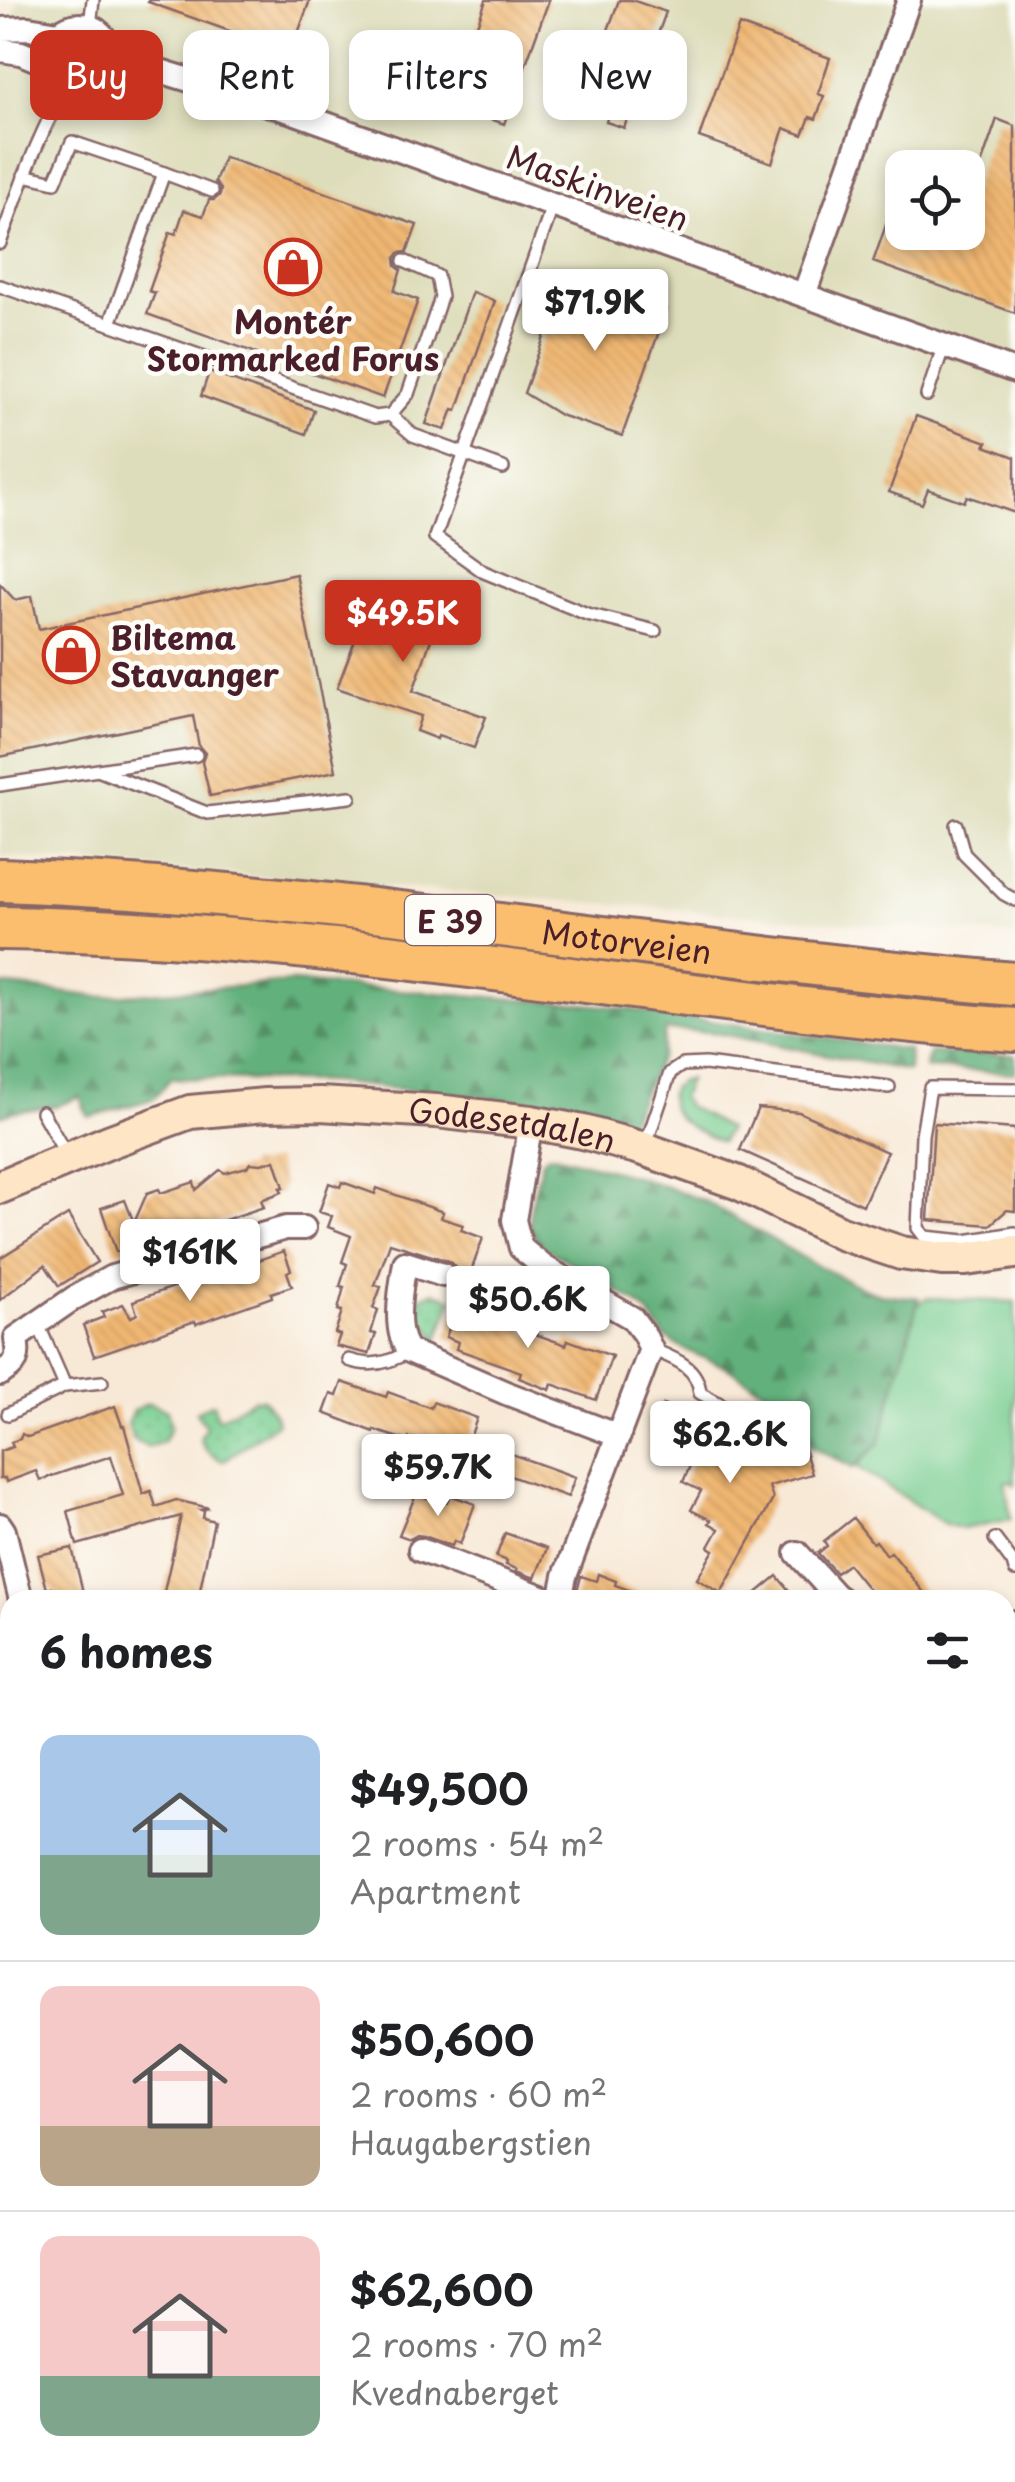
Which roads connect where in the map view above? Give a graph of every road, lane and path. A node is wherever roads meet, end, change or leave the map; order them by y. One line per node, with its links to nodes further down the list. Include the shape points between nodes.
1 (94, 0): 7 (lane)
2 (909, 0): 19 (street)
3 (0, 29): 4 (street)
4 (44, 30)
5 (63, 30): 6 (street)
6 (87, 30)
7 (98, 30)
8 (0, 50): 9 (street)
9 (30, 58)
10 (163, 72): 15 (street, Maskinveien)
11 (48, 120): 13 (lane)
12 (164, 173): 13 (lane, via 72,142 55,182); 14 (lane); 20 (lane)
13 (24, 175): 16 (lane)
14 (212, 191)
15 (553, 205): 19 (street, Maskinveien); 25 (lane)
16 (0, 243)
17 (404, 261): 24 (lane, via 437,276 442,297 408,394)
18 (0, 286): 20 (lane)
19 (804, 294): 21 (street, Maskinveien)
20 (110, 324): 24 (lane, via 374,418)
21 (944, 346): 22 (street, Maskinveien); 23 (lane)
22 (1015, 371)
23 (928, 395)
24 (390, 415): 25 (lane, via 413,435)
25 (464, 453): 26 (lane); 27 (lane, via 435,536 484,572 587,614)
26 (503, 468)
27 (655, 631)
28 (196, 755): 29 (lane)
29 (100, 771): 30 (lane); 31 (lane, via 208,813)
30 (0, 785)
31 (350, 797)
32 (956, 824): 34 (lane, via 964,854)
33 (0, 880): 36 (highway, Motorveien / E 39, via 218,894)
34 (1015, 900)
35 (0, 928): 37 (highway, Motorveien / E 39, via 344,952)
36 (1015, 984)
37 (1015, 1030)
38 (889, 1087): 42 (lane, via 682,1065 670,1073)
39 (1015, 1089): 46 (lane, via 930,1088 918,1228 926,1236 965,1241)
40 (42, 1112): 43 (lane)
41 (530, 1122): 42 (main road, Godesetdalen); 43 (main road, Godesetdalen, via 382,1107 266,1105 190,1112); 50 (street, via 514,1220 521,1248 632,1318)
42 (644, 1149): 47 (main road, Godesetdalen, via 739,1182 884,1248 942,1259)
43 (68, 1159): 44 (main road, Godesetdalen)
44 (0, 1187)
45 (304, 1228): 49 (street, via 112,1277)
46 (1015, 1233)
47 (1015, 1252)
48 (444, 1275): 51 (street, via 405,1263 400,1334)
49 (38, 1324): 53 (street, via 11,1340 18,1357); 55 (lane)
50 (652, 1349): 57 (lane, via 692,1371 700,1393); 58 (street)
51 (409, 1350): 52 (lane, via 378,1364); 58 (street)
52 (349, 1360)
53 (0, 1374)
54 (102, 1382): 55 (lane)
55 (65, 1386): 56 (lane)
56 (8, 1414)
57 (776, 1434)
58 (619, 1436): 66 (street)
59 (0, 1525): 64 (street)
60 (995, 1539): 63 (lane)
61 (420, 1550): 65 (street)
62 (797, 1553): 67 (street)
63 (1015, 1570)
64 (19, 1590)
65 (524, 1590)
66 (562, 1590)
67 (830, 1590)

